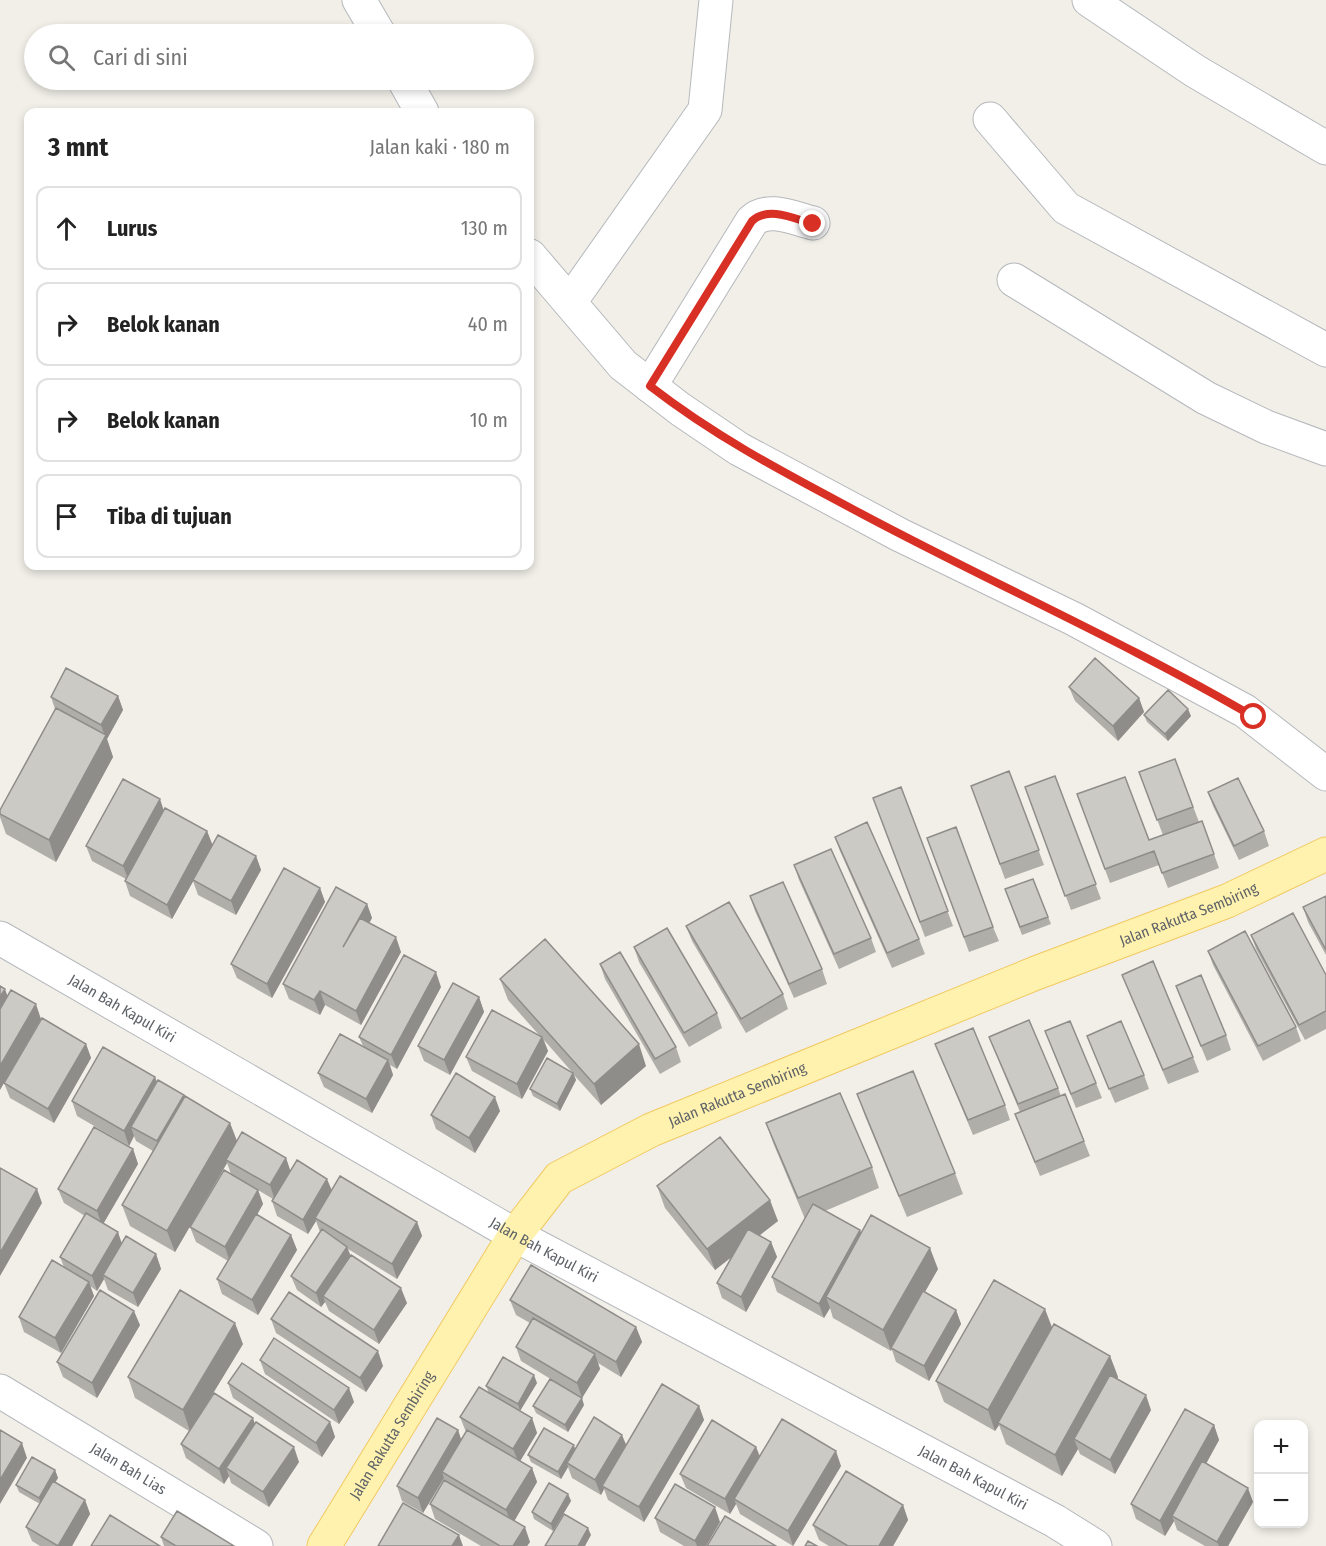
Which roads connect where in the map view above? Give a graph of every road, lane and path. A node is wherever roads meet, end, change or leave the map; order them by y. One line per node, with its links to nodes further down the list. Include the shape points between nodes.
1 (359, 0): 4 (street)
2 (716, 0): 12 (street, via 705,110)
3 (1089, 0): 8 (street, via 1195,71)
4 (373, 24)
5 (410, 90): 6 (street)
6 (421, 108)
7 (990, 119): 13 (street, via 1066,208)
8 (1326, 148)
9 (813, 224): 14 (street, via 770,213 760,214 752,221)
10 (534, 261): 12 (street)
11 (1014, 280): 15 (street, via 1206,398 1266,427)
12 (570, 302): 14 (street, via 623,364)
13 (1326, 350)
14 (650, 386): 16 (street, via 739,449 1245,711)
15 (1326, 449)
16 (1326, 774)
17 (1326, 854): 19 (main road, Jalan Rakutta Sembiring, via 1227,901 1036,973 651,1130 559,1178)
18 (0, 938): 19 (street, Jalan Bah Kapul Kiri)
19 (515, 1235): 22 (main road, Jalan Rakutta Sembiring); 23 (street, Jalan Bah Kapul Kiri, via 1055,1521)
20 (0, 1391): 21 (street, Jalan Bah Lias)
21 (256, 1546)
22 (324, 1546)
23 (1095, 1546)

